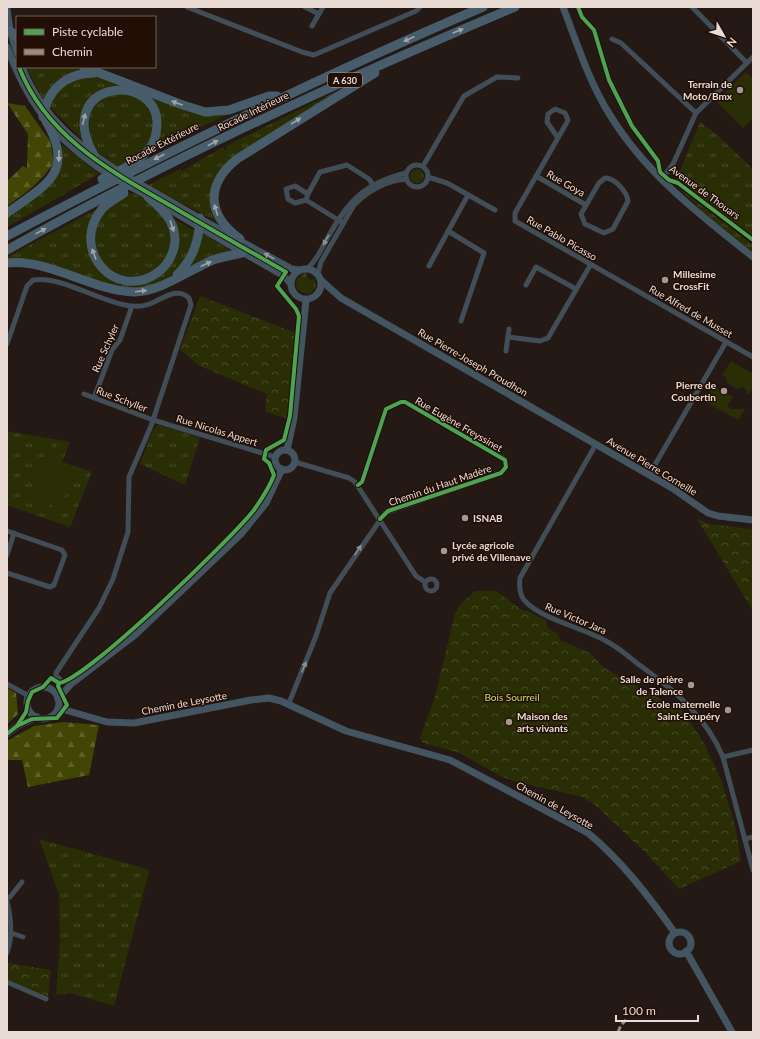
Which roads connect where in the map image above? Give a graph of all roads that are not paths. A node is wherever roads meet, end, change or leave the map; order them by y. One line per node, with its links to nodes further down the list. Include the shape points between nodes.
1 (187, 7): 4 (street, via 310,54 344,42)
2 (305, 7): 10 (street)
3 (322, 7): 10 (street)
4 (420, 7)
5 (483, 7): 23 (highway, Rocade Extérieure / A 630, one-way to 23)
6 (515, 7): 13 (highway, Rocade Intérieure / A 630, one-way to 6)
7 (692, 7): 18 (street)
8 (563, 8): 33 (street, Avenue de Thouars, via 584,63 609,114 628,142)
9 (7, 9): 12 (street)
10 (319, 14): 11 (street)
11 (312, 26)
12 (14, 34): 16 (street)
13 (440, 39): 28 (highway, Rocade Intérieure / A 630, one-way to 13, via 275,112); 46 (highway, one-way to 13, via 227,230 215,207 217,181 227,167 365,78)
14 (612, 39): 24 (street, via 621,43)
15 (7, 47): 25 (street, via 18,78)
16 (16, 47)
17 (753, 57): 18 (street)
18 (747, 63): 24 (street)
19 (22, 68): 25 (street)
20 (87, 68): 21 (highway)
21 (100, 72): 23 (highway, one-way to 21, via 269,96 229,110 205,112); 25 (highway, via 78,74 64,81 51,93)
22 (518, 78): 29 (street, via 497,77 464,96)
23 (282, 96): 45 (highway, Rocade Extérieure / A 630, one-way to 45)
24 (696, 113): 33 (street, via 673,164)
25 (44, 115): 27 (street); 36 (street, via 80,154 96,166); 41 (highway, one-way to 41, via 58,144 58,166 45,185)
26 (558, 138): 26 (street, Rue Pablo Picasso, via 568,120 562,111 555,109 548,114 547,122); 31 (street, Rue Pablo Picasso)
27 (94, 156): 36 (street); 45 (highway, one-way to 45, via 84,137 83,123 87,110 95,99 111,90 126,90 142,97 157,117 157,133 151,148 136,161)
28 (178, 161): 36 (highway, one-way to 28, via 170,221 175,239 172,254 160,271 148,278 121,280 104,270 94,256 90,237 95,220 110,202); 47 (highway, Rocade Intérieure / A 630, one-way to 28)
29 (423, 166): 30 (street, via 413,165); 32 (street)
30 (406, 176): 32 (street, via 411,186 416,187 424,185); 34 (street, via 387,178)
31 (536, 176): 39 (street, Rue Goya); 51 (street, Rue Pablo Picasso, via 515,213 515,220)
32 (428, 177): 37 (street, via 447,183)
33 (661, 180): 49 (street, Avenue de Thouars, via 696,212)
34 (374, 186): 35 (street, via 365,176 347,165 320,172); 42 (street, via 358,194)
35 (308, 194): 38 (street); 38 (street, via 295,186 286,189 288,199 295,203)
36 (151, 195): 43 (street)
37 (468, 195): 40 (street); 44 (street)
38 (306, 200): 42 (street)
39 (586, 204): 39 (street, Rue Goya, via 582,214 583,221 600,232 607,233 613,229 627,205 628,198 614,180 605,178)
40 (496, 210)
41 (7, 214)
42 (341, 222): 53 (street, one-way to 53); 55 (street, via 321,262)
43 (200, 223): 46 (street); 48 (street); 56 (highway, via 193,254)
44 (448, 231): 52 (street); 66 (street, via 484,253)
45 (7, 236)
46 (240, 240): 54 (street, one-way to 46, via 292,270)
47 (7, 250)
48 (242, 253): 56 (highway, one-way to 48, via 214,260); 59 (street, via 284,276)
49 (753, 257)
50 (7, 264): 56 (highway, one-way to 56, via 32,265 109,288 134,292 154,289)
51 (591, 264): 58 (street, Rue Pablo Picasso); 61 (street)
52 (428, 266)
53 (308, 268): 54 (street); 55 (street)
54 (299, 270): 59 (street, via 293,276)
55 (318, 274): 57 (street)
56 (172, 280)
57 (322, 281): 62 (street, via 321,289); 63 (street, Rue Pierre-Joseph Proudhon)
58 (620, 281): 69 (street, Rue Alfred de Musset)
59 (291, 284): 64 (street, via 297,297)
60 (526, 285): 61 (street, via 536,267)
61 (576, 289): 68 (street, via 548,338 540,342)
62 (316, 296): 63 (street, Rue Pierre-Joseph Proudhon, via 327,294); 64 (street)
63 (341, 298): 76 (street, Rue Pierre-Joseph Proudhon)
64 (306, 300): 77 (street, via 294,418)
65 (132, 306): 70 (street, via 47,280 33,280 27,286); 74 (street, Rue Schyler); 75 (street, via 147,305 179,293 186,295 191,305)
66 (461, 321)
67 (509, 329): 68 (street)
68 (508, 337): 71 (street)
69 (726, 342): 72 (street, Rue Alfred de Musset); 82 (street)
70 (7, 344)
71 (506, 352)
72 (753, 357)
73 (84, 394): 74 (street, Rue Schyller)
74 (94, 398): 75 (street, Rue Schyller)
75 (153, 420): 78 (street, Rue Nicolas Appert); 91 (street, via 129,477 128,532 113,579 99,608 56,673)
76 (596, 444): 82 (street, Avenue Pierre Corneille); 104 (street, Rue Victor Jara, via 520,578 520,592 526,603 537,611 607,641 654,675 685,701 704,723)
77 (287, 450): 78 (street, via 281,450); 79 (street, via 293,453)
78 (276, 457): 81 (street, via 277,466)
79 (295, 462): 81 (street, via 289,469); 83 (street, via 349,478)
80 (506, 467): 83 (street, Rue Eugène Freyssinet, via 503,458 401,402 386,409 362,482); 84 (street, Chemin du Haut Madère, via 501,473 388,511)
81 (282, 469): 93 (street, via 266,503 241,534 135,634)
82 (649, 475): 85 (street, Avenue Pierre Corneille, via 713,514)
83 (358, 485): 84 (street)
84 (380, 519): 90 (street, via 416,576); 97 (street, Chemin du Haut Madère, one-way to 84, via 330,593)
85 (753, 520)
86 (7, 531): 87 (street)
87 (14, 534): 88 (street); 89 (street, via 62,550 65,555 54,585 50,587)
88 (7, 555)
89 (7, 573)
90 (425, 582)
91 (60, 679)
92 (7, 684): 95 (street)
93 (71, 684): 94 (street); 96 (street)
94 (51, 689): 95 (street, via 39,688); 96 (street)
95 (29, 696): 98 (street)
96 (58, 699): 99 (street)
97 (289, 703): 99 (street, Chemin de Leysotte, via 269,698 256,699 121,724 92,719); 111 (street, Chemin de Leysotte, via 339,725 457,763 588,833 636,882)
98 (28, 706): 100 (street); 101 (street)
99 (58, 708): 100 (street, via 48,718)
100 (37, 717): 101 (street)
101 (17, 726): 102 (street)
102 (7, 734)
103 (753, 750): 104 (street)
104 (723, 757): 106 (street, Rue Victor Jara)
105 (753, 837): 106 (street)
106 (745, 839): 107 (street, Rue Victor Jara)
107 (753, 870)
108 (22, 882): 109 (street)
109 (7, 900): 110 (street)
110 (11, 933): 112 (street); 114 (street)
111 (675, 933): 113 (street, via 689,936 690,946); 113 (street, via 670,938 671,948 679,953)
112 (23, 938)
113 (686, 951): 117 (street)
114 (7, 953)
115 (7, 982): 116 (street)
116 (46, 1000)
117 (732, 1032)

